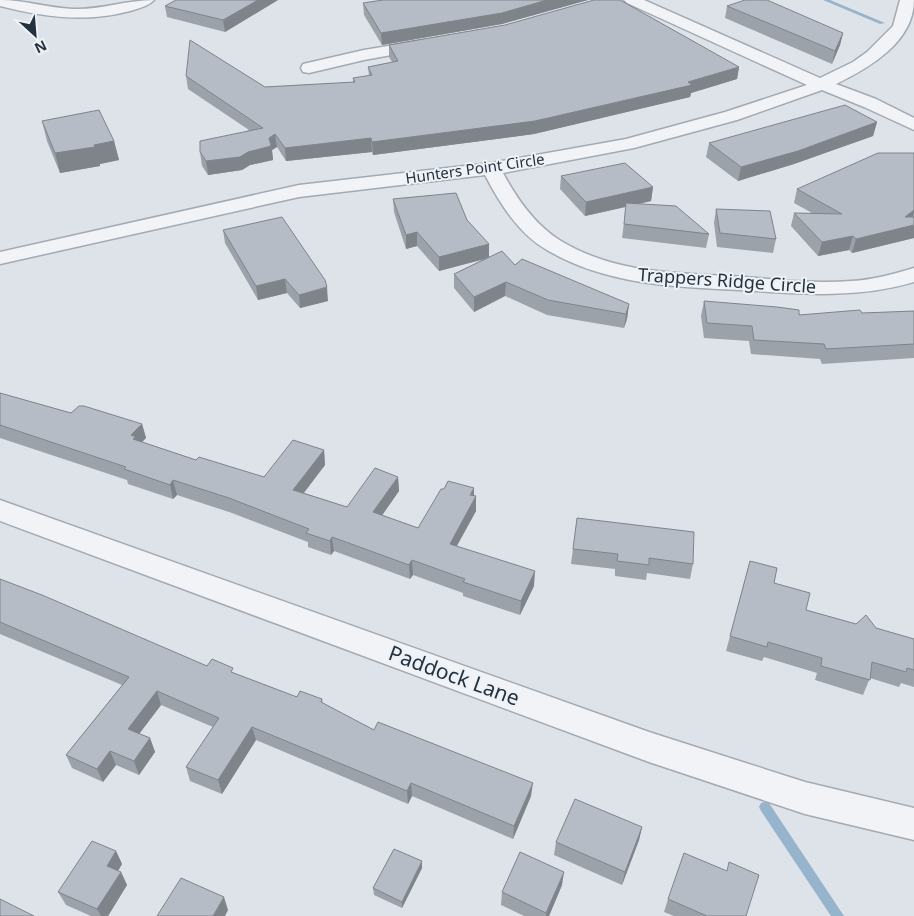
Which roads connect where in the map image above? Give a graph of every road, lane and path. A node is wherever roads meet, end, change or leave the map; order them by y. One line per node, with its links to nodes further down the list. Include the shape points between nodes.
1 (146, 0): 4 (street, via 120,9 81,15 56,14)
2 (632, 0): 7 (street)
3 (908, 0): 7 (street, Hunters Point Circle, via 900,28 859,66)
4 (0, 1)
5 (439, 42): 6 (street, via 364,54)
6 (309, 68)
7 (822, 84): 8 (street); 9 (street, Hunters Point Circle, via 731,116 665,134)
8 (914, 125)
9 (491, 170): 10 (street, Hunters Point Circle, via 299,191); 11 (street, Trappers Ridge Circle, via 524,222 554,245 594,264 638,276 823,289 879,285)
10 (0, 258)
11 (914, 275)
12 (0, 510): 13 (street, Paddock Lane, via 649,747 805,798)
13 (914, 824)

